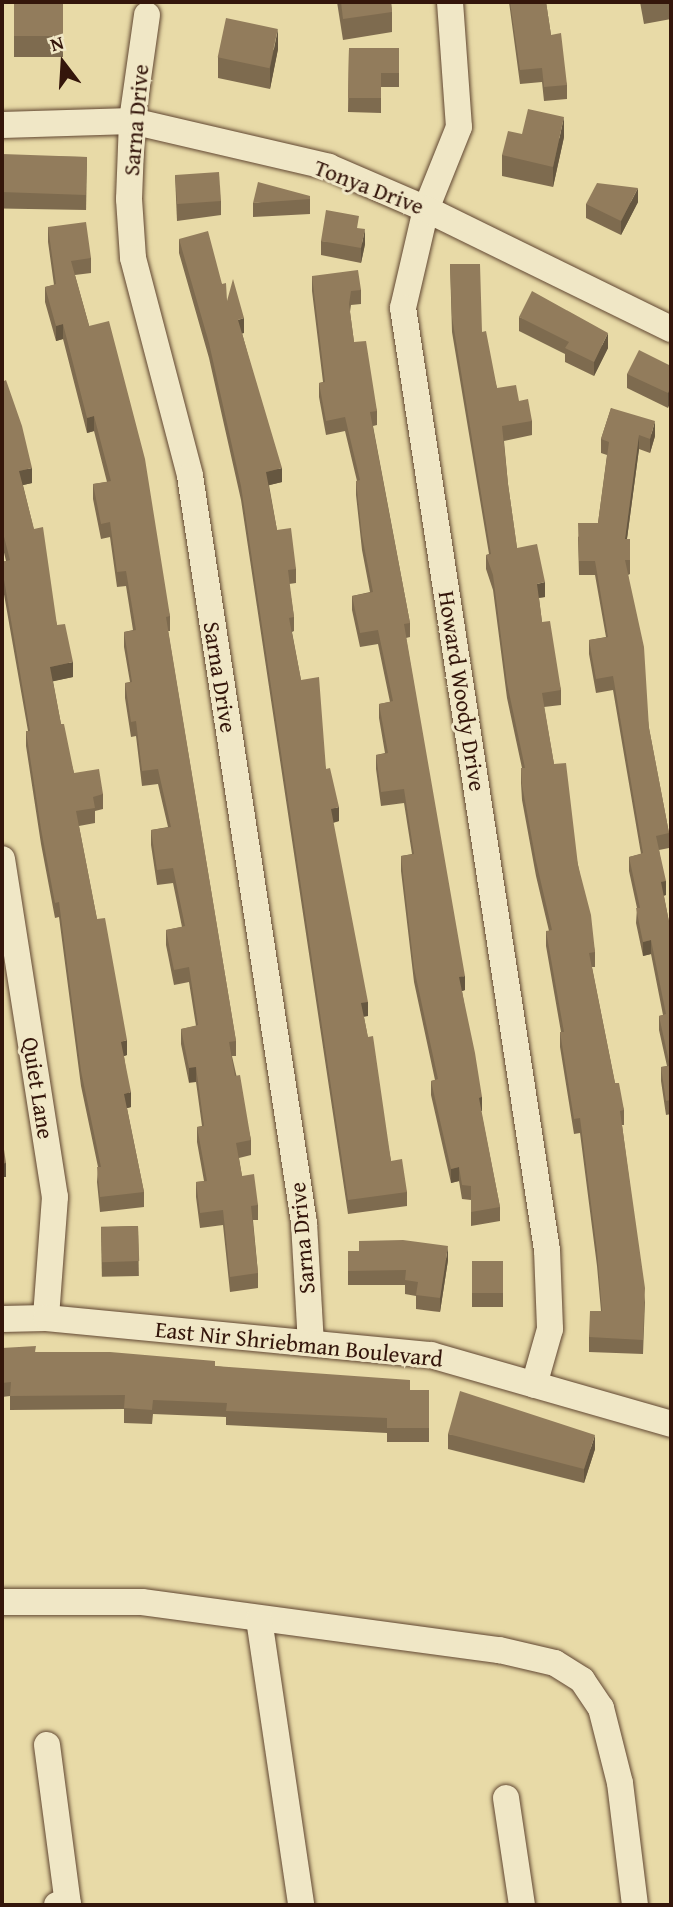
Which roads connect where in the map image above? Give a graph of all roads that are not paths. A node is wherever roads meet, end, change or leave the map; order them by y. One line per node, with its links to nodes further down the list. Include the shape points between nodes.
1 (450, 2): 5 (street, Howard Woody Drive, via 459,127)
2 (148, 15): 3 (street, Sarna Drive)
3 (132, 121): 4 (street, Tonya Drive); 5 (street, Tonya Drive, via 328,167); 10 (street, Sarna Drive, via 129,199 133,258 190,476 304,1223)
4 (2, 125)
5 (426, 209): 6 (street, Tonya Drive); 11 (street, Howard Woody Drive, via 403,308 547,1250 550,1329)
6 (671, 329)
7 (2, 859): 8 (street, Quiet Lane, via 55,1197)
8 (46, 1318): 9 (street, East Nir Shriebman Boulevard); 10 (street, East Nir Shriebman Boulevard)
9 (2, 1319)
10 (311, 1343): 11 (street, East Nir Shriebman Boulevard, via 431,1355)
11 (534, 1385): 12 (street, East Nir Shriebman Boulevard)
12 (671, 1424)
13 (2, 1602): 14 (street, via 142,1602)
14 (259, 1619): 18 (street); 20 (street, via 499,1650 555,1663 582,1680 601,1708 620,1783)
15 (47, 1745): 17 (street)
16 (506, 1798): 19 (street)
17 (64, 1905)
18 (301, 1905)
19 (522, 1905)
20 (635, 1905)

